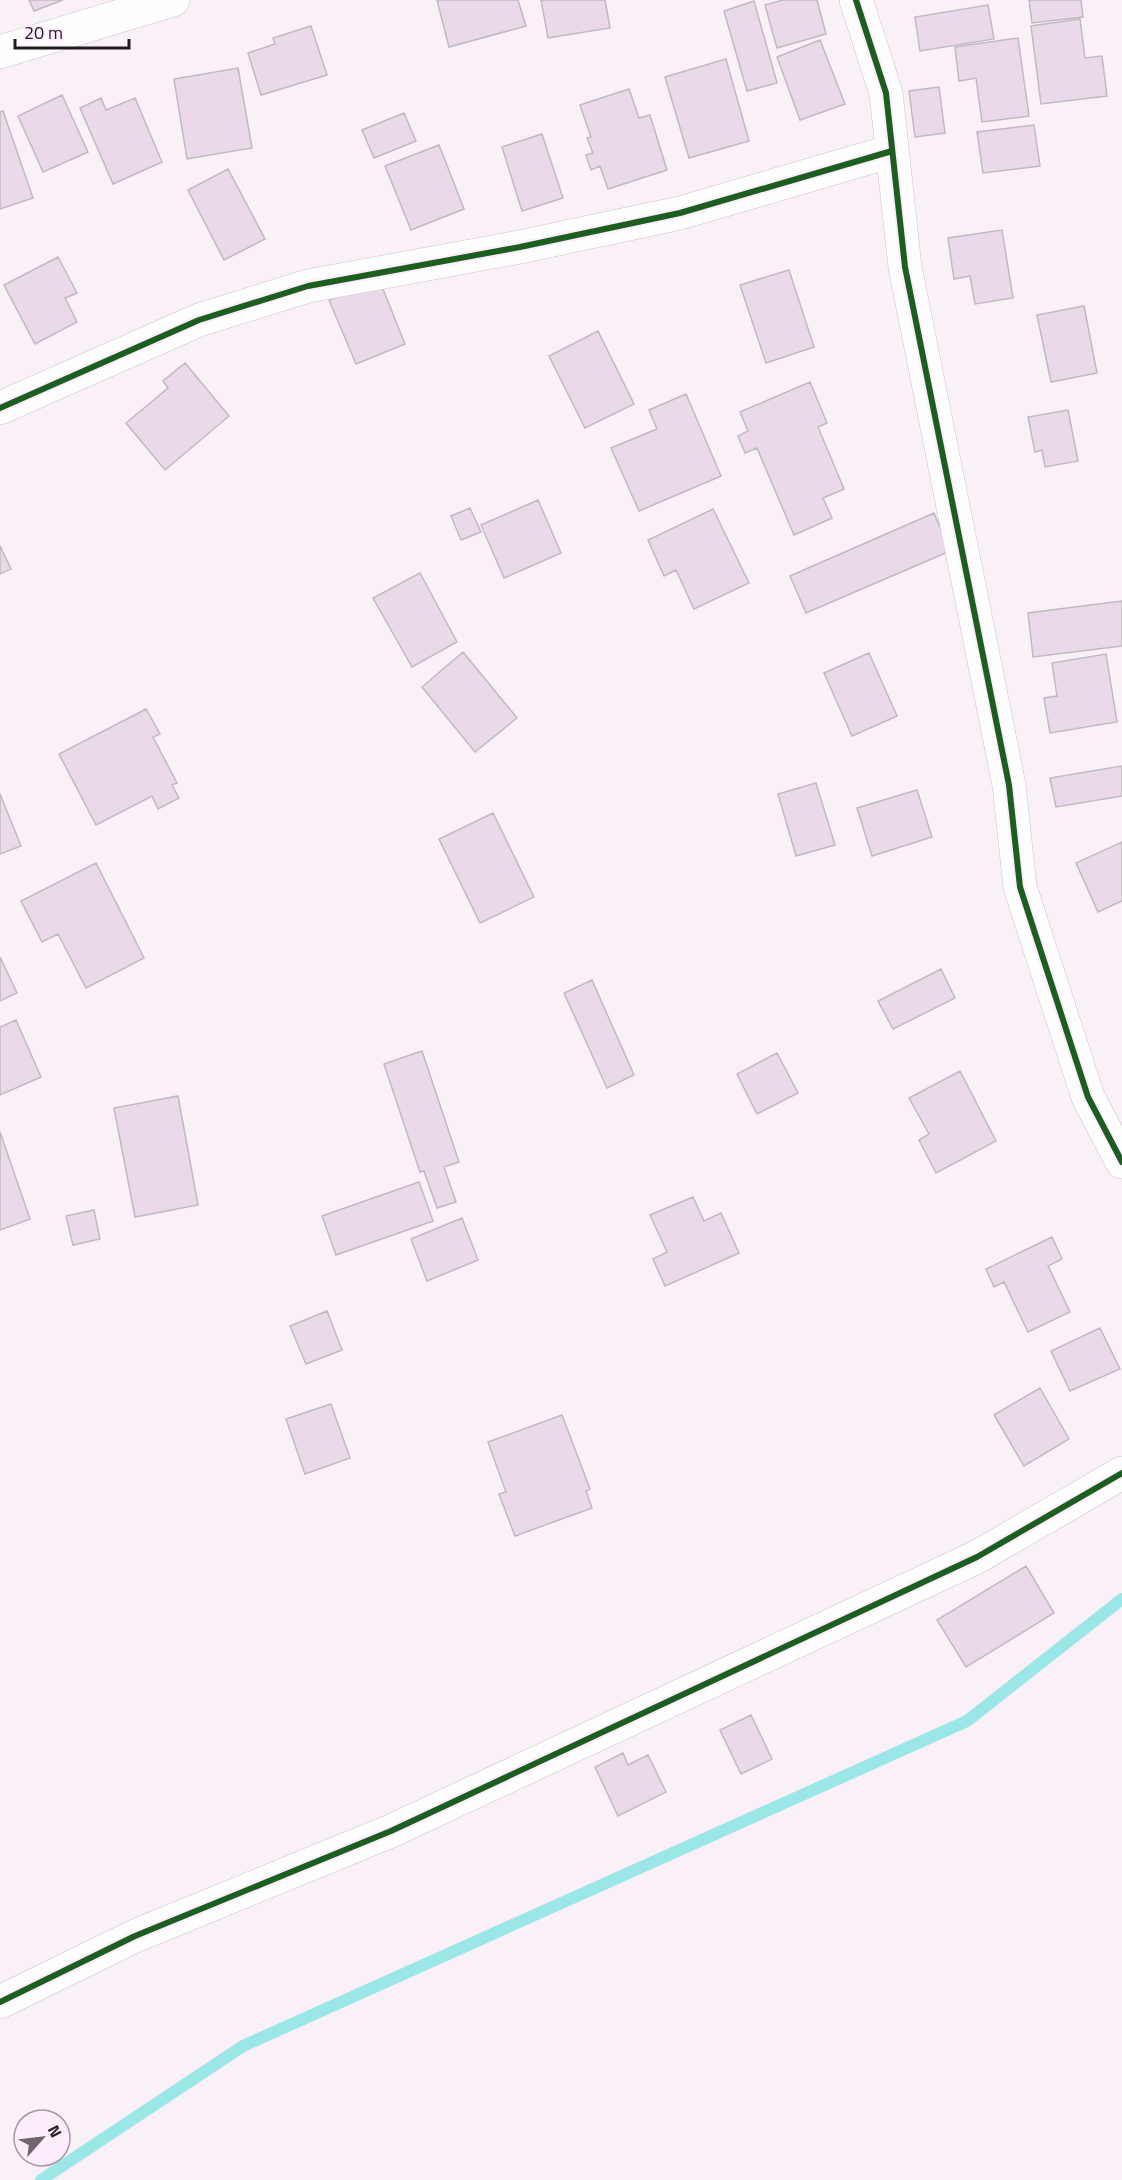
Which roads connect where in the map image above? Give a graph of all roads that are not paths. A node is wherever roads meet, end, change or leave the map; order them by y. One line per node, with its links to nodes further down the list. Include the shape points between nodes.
1 (856, 0): 4 (street, via 886,93)
2 (163, 1): 3 (street)
3 (0, 52)
4 (892, 151): 5 (street, via 680,213 308,286 199,320); 6 (street, via 905,267 1009,785 1020,887 1088,1097)
5 (0, 408)
6 (1122, 1162)
7 (1122, 1473): 8 (street, via 976,1557 391,1831 135,1936)
8 (0, 2002)

